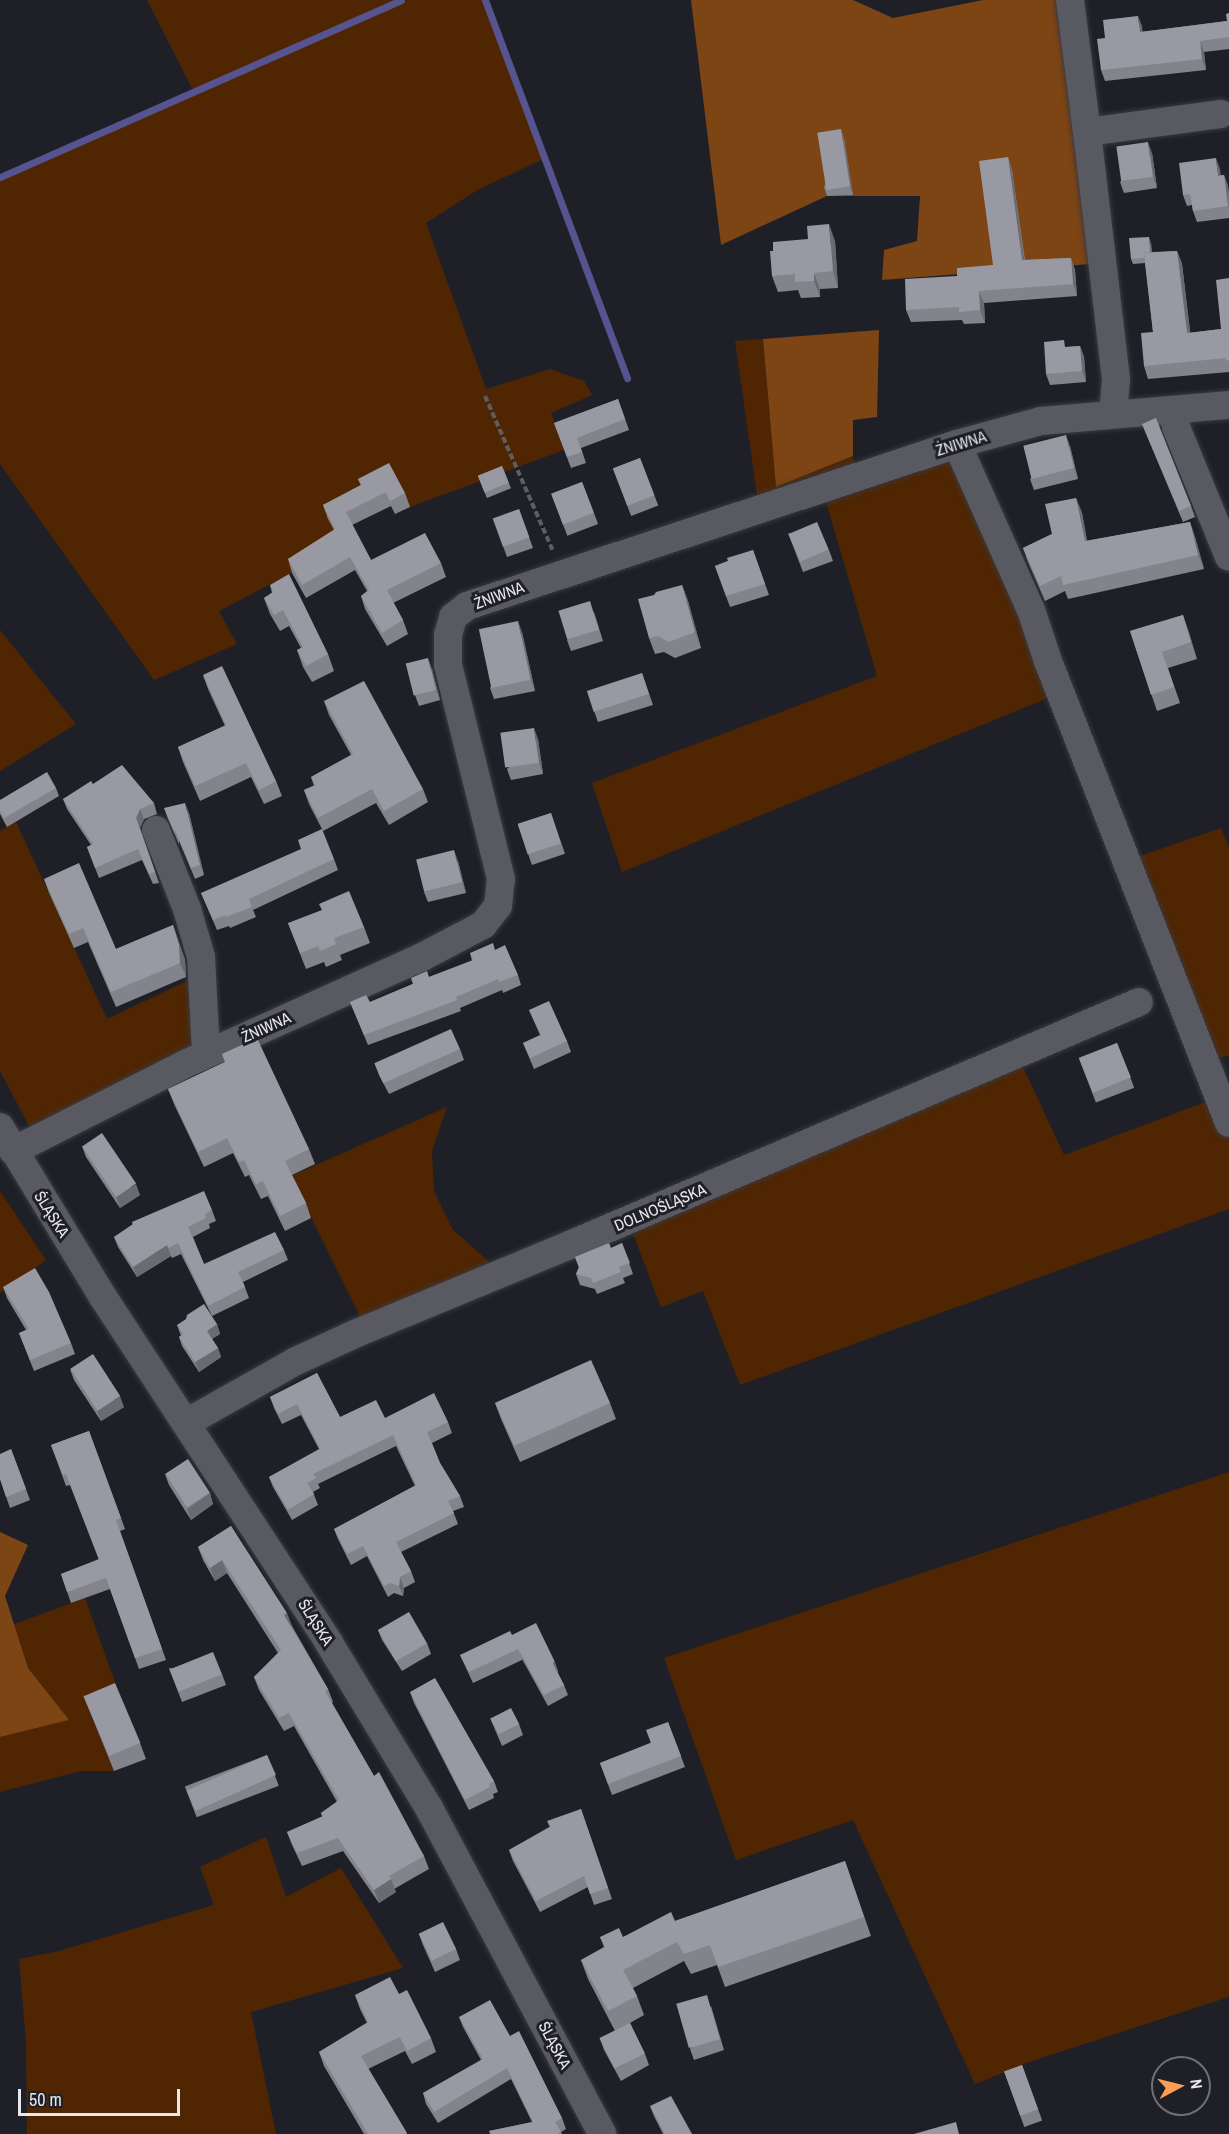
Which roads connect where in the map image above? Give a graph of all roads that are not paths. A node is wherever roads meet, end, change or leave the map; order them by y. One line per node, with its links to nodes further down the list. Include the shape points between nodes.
1 (1070, 0): 3 (street)
2 (1221, 114): 3 (street)
3 (1087, 132): 6 (street, via 1116,379)
4 (1229, 405): 5 (street, ŻNIWNA)
5 (1173, 410): 6 (street, ŻNIWNA); 8 (street, via 1176,427)
6 (1113, 414): 7 (street, ŻNIWNA, via 1041,421)
7 (957, 444): 11 (street, ŻNIWNA, via 562,573 467,606 453,617 447,665 501,879 498,906 483,925 422,957); 12 (street, via 1031,610)
8 (1229, 557)
9 (156, 830): 11 (street, via 201,957)
10 (1139, 1002): 14 (street, DOLNOŚLĄSKA, via 357,1333 296,1361)
11 (206, 1054): 13 (street, ŻNIWNA)
12 (1229, 1123)
13 (7, 1139): 14 (street, ŚLĄSKA)
14 (186, 1422): 15 (street, ŚLĄSKA, via 329,1643 429,1808)
15 (602, 2134)

